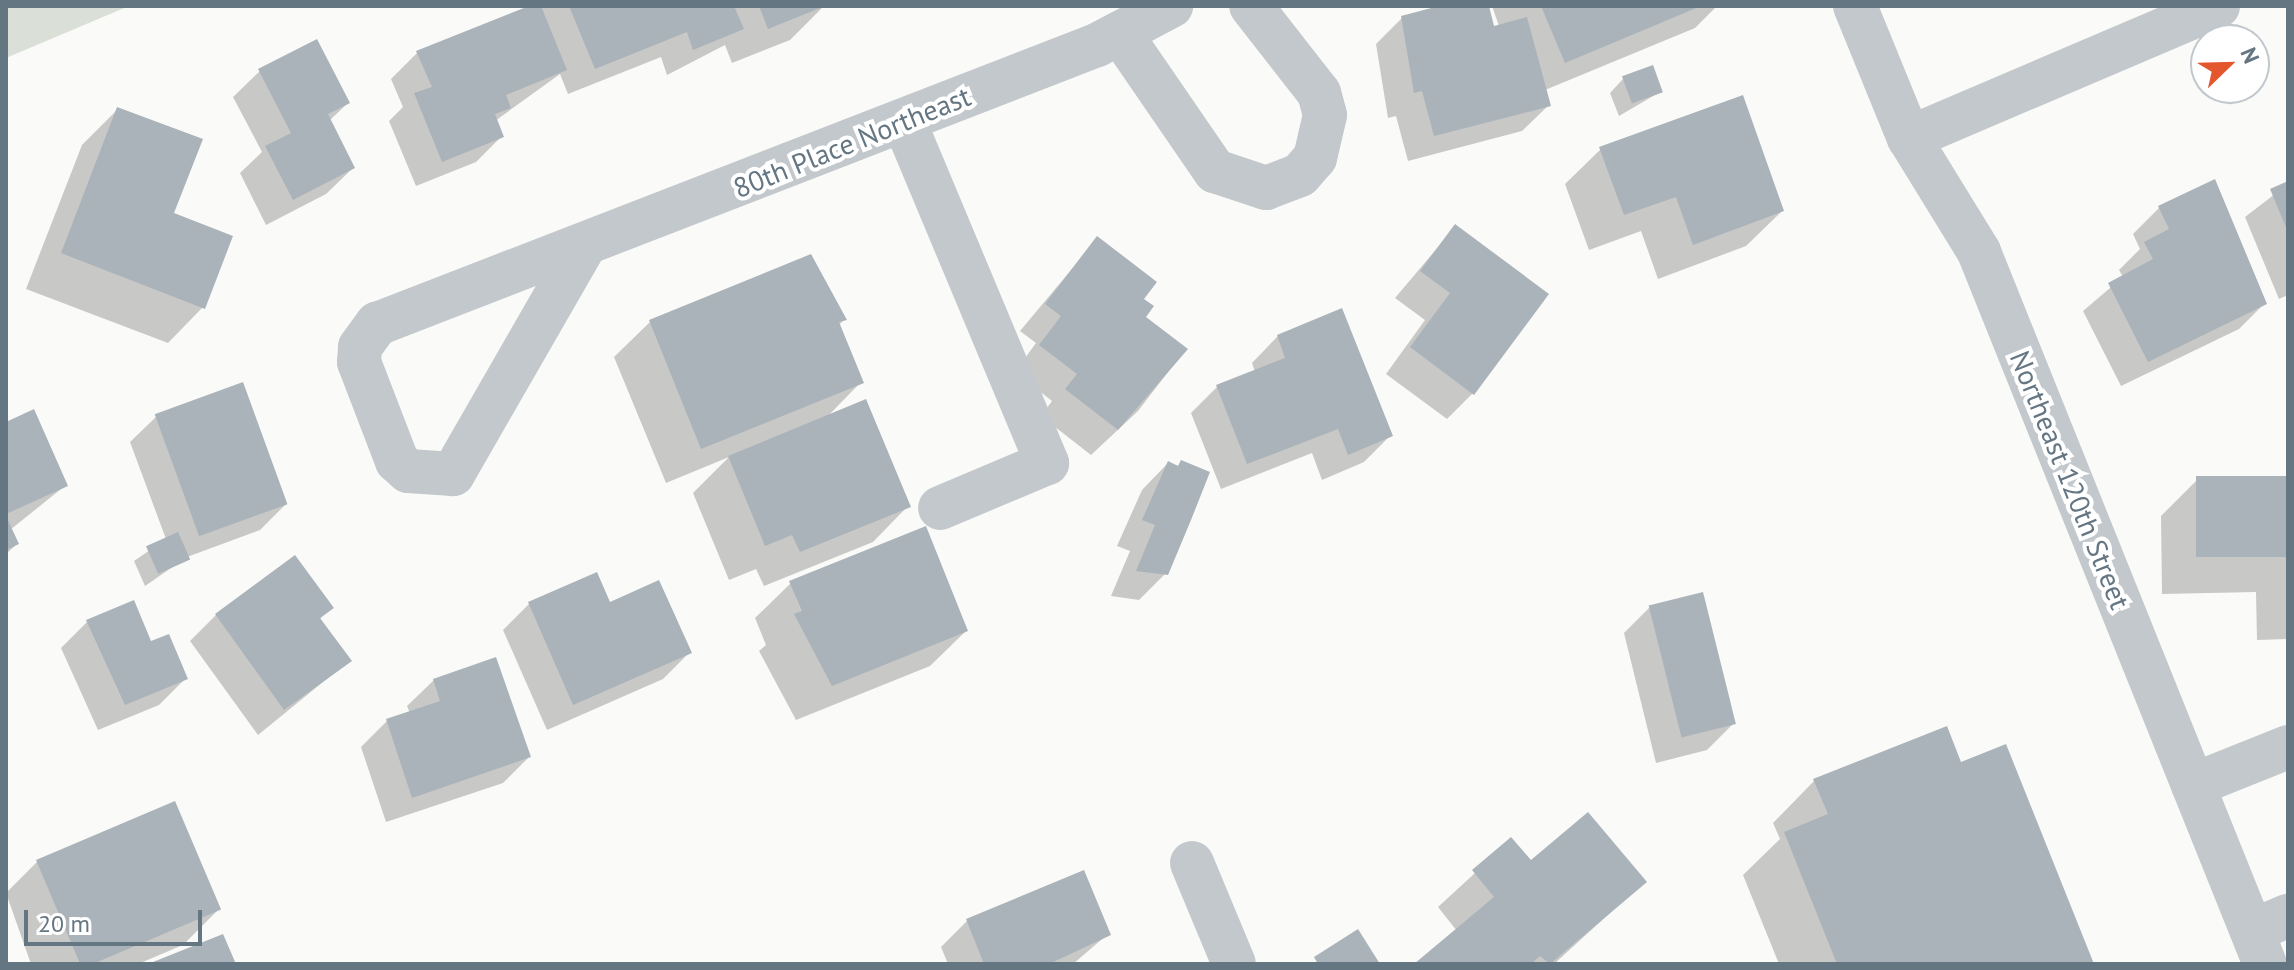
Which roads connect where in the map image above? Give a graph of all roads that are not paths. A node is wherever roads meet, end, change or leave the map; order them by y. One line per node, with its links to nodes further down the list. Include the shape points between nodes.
1 (1171, 6): 5 (street, 80th Place Northeast)
2 (1251, 6): 5 (street, via 1319,93 1325,115 1315,158 1292,179 1266,188 1215,171)
3 (1855, 6): 7 (street, Northeast 120th Street)
4 (2218, 6): 7 (street)
5 (1120, 33): 6 (street, 80th Place Northeast)
6 (904, 121): 8 (street, 80th Place Northeast); 9 (street, via 1047,463)
7 (1909, 138): 11 (street, Northeast 120th Street, via 1979,252)
8 (583, 248): 8 (street, 80th Place Northeast, via 390,317 367,333 360,347 363,376 408,471 453,474)
9 (940, 508)
10 (2288, 747): 11 (street)
11 (2193, 785): 13 (street, Northeast 120th Street)
12 (1192, 863): 14 (street)
13 (2268, 937)
14 (1234, 964)

